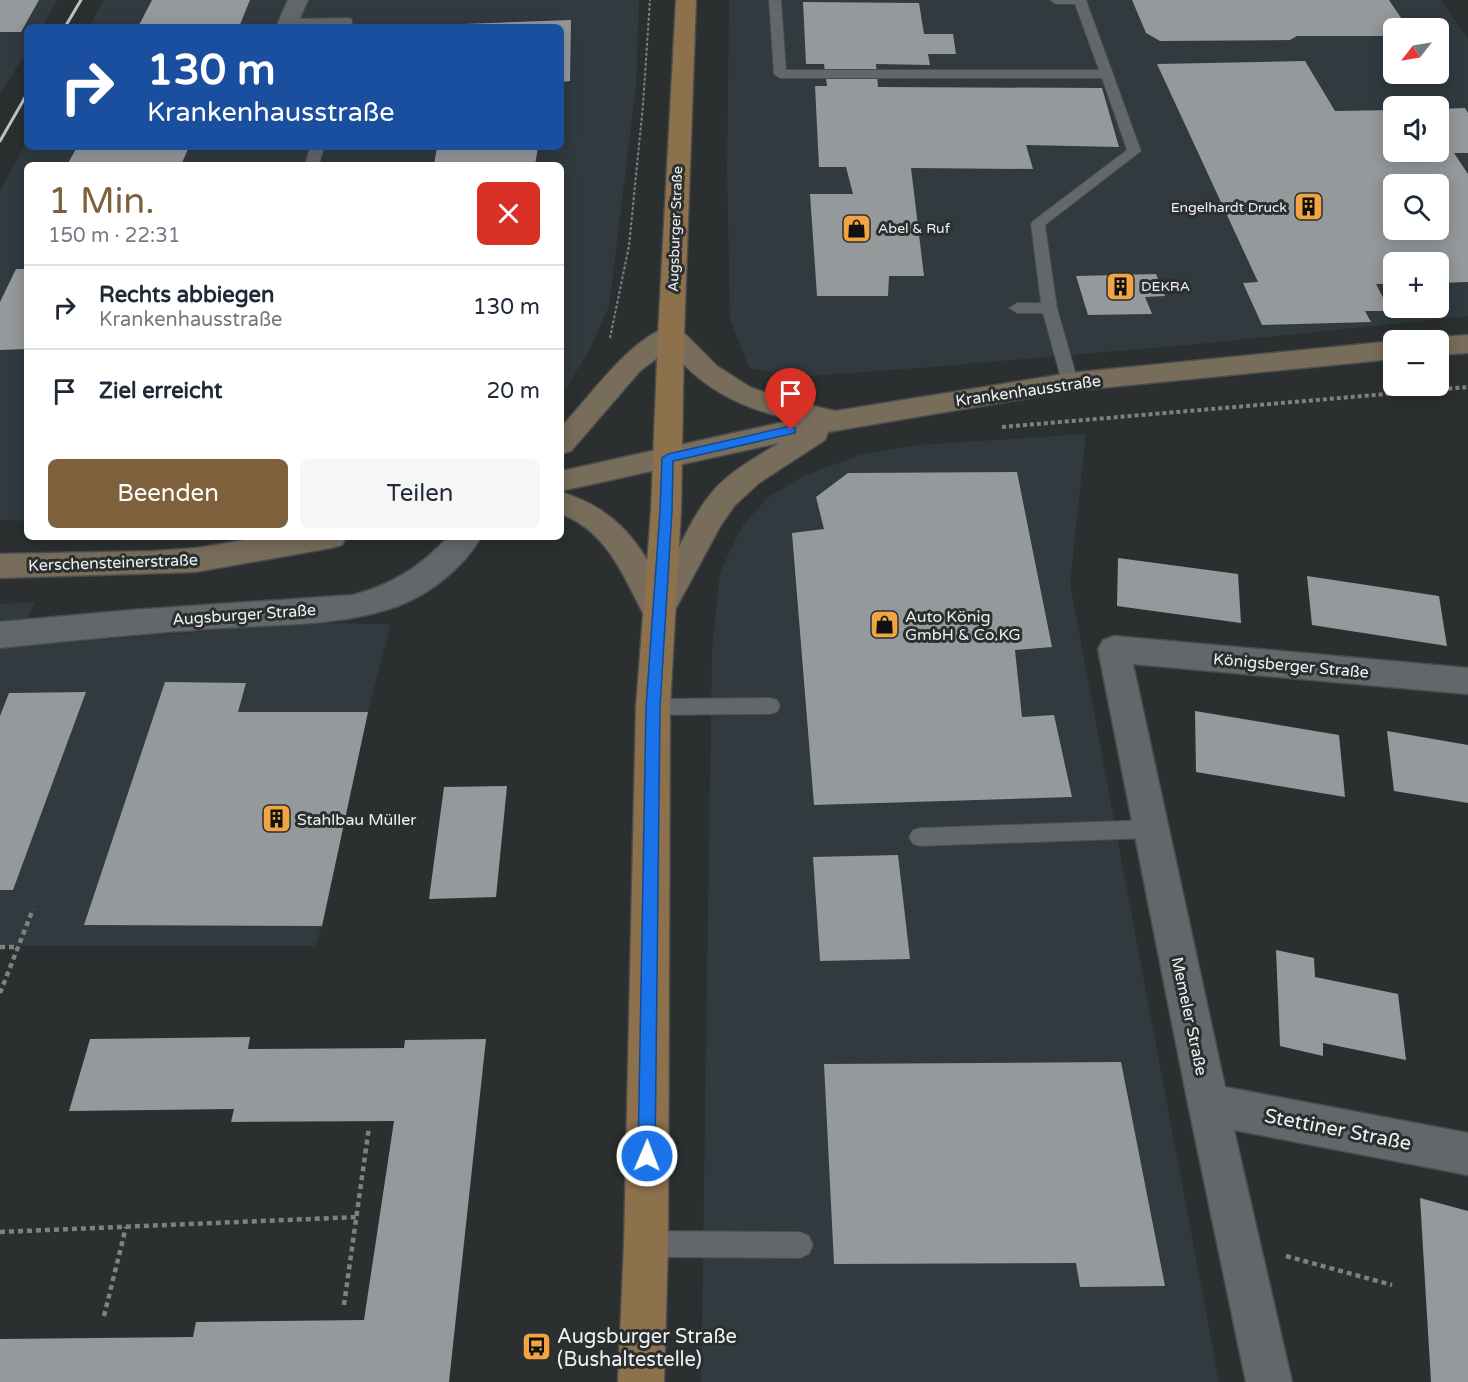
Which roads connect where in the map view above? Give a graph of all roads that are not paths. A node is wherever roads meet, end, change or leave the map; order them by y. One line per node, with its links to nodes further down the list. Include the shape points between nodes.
1 (298, 0): 6 (street)
2 (686, 0): 11 (main road, Augsburger Straße)
3 (775, 0): 8 (lane, via 780,74)
4 (1056, 0): 8 (lane, via 1080,0)
5 (348, 22): 7 (lane)
6 (286, 24)
7 (307, 24)
8 (1107, 74): 10 (lane, via 1134,151 1038,224)
9 (1017, 308): 10 (lane)
10 (1049, 308): 15 (lane)
11 (671, 334): 16 (street, via 699,367 729,390 764,404); 17 (street, via 631,365); 18 (main road, Augsburger Straße)
12 (1468, 344): 13 (street)
13 (1449, 345)
14 (1383, 351): 15 (street, Krankenhausstraße)
15 (1070, 382): 16 (street, Krankenhausstraße)
16 (834, 421): 18 (street, Krankenhausstraße); 24 (street, via 749,476 725,498)
17 (564, 441)
18 (668, 458): 19 (street); 24 (main road, Augsburger Straße)
19 (564, 481)
20 (564, 504): 24 (street, via 586,512 620,542)
21 (314, 540): 23 (street, Kerschensteinerstraße, via 196,560)
22 (463, 540): 25 (street, Augsburger Straße, via 441,566 422,580 375,602 353,607)
23 (0, 566)
24 (658, 612): 29 (main road, Augsburger Straße)
25 (0, 635)
26 (1114, 649): 27 (street, Königsberger Straße); 30 (street, Memeler Straße)
27 (1468, 681)
28 (770, 706): 29 (lane)
29 (653, 707): 34 (main road, Augsburger Straße)
30 (1151, 829): 31 (lane); 32 (street, Memeler Straße)
31 (920, 837)
32 (1208, 1104): 33 (street, Stettiner Straße); 37 (street, Memeler Straße)
33 (1468, 1154)
34 (646, 1244): 35 (lane); 36 (main road, Augsburger Straße)
35 (800, 1245)
36 (640, 1382)
37 (1269, 1382)

